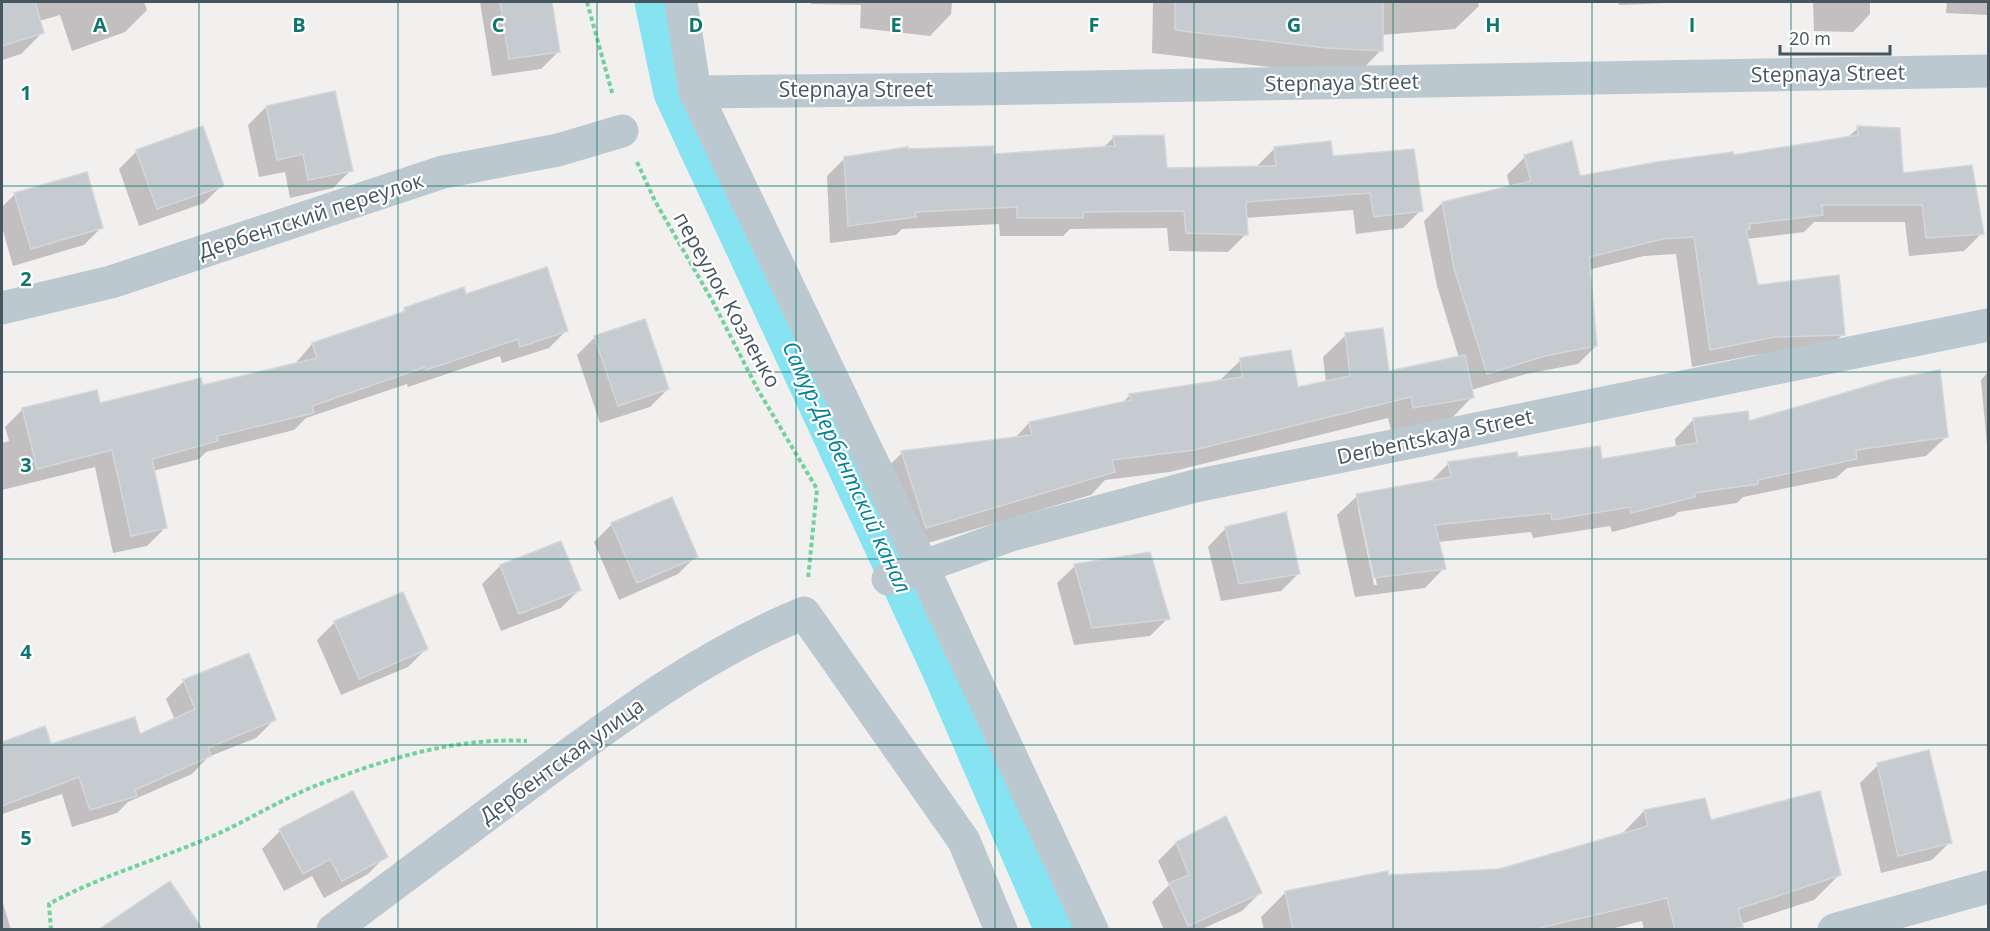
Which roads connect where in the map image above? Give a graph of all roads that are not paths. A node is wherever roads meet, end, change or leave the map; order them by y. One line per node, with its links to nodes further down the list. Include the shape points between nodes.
1 (681, 2): 3 (street)
2 (1989, 71): 3 (street, Stepnaya Street)
3 (695, 92): 7 (street)
4 (622, 131): 5 (street, Дербентский переулок, via 558,150 443,172 111,282)
5 (2, 308)
6 (1989, 325): 7 (street, Derbentskaya Street, via 1195,486 1011,535)
7 (922, 566): 8 (street, Derbentskaya Street); 12 (street)
8 (888, 579)
9 (1989, 887): 13 (street)
10 (333, 930): 11 (street, Дербентская улица, via 583,743 691,669 753,634 804,612 964,841)
11 (1001, 930)
12 (1092, 930)
13 (1834, 930)

